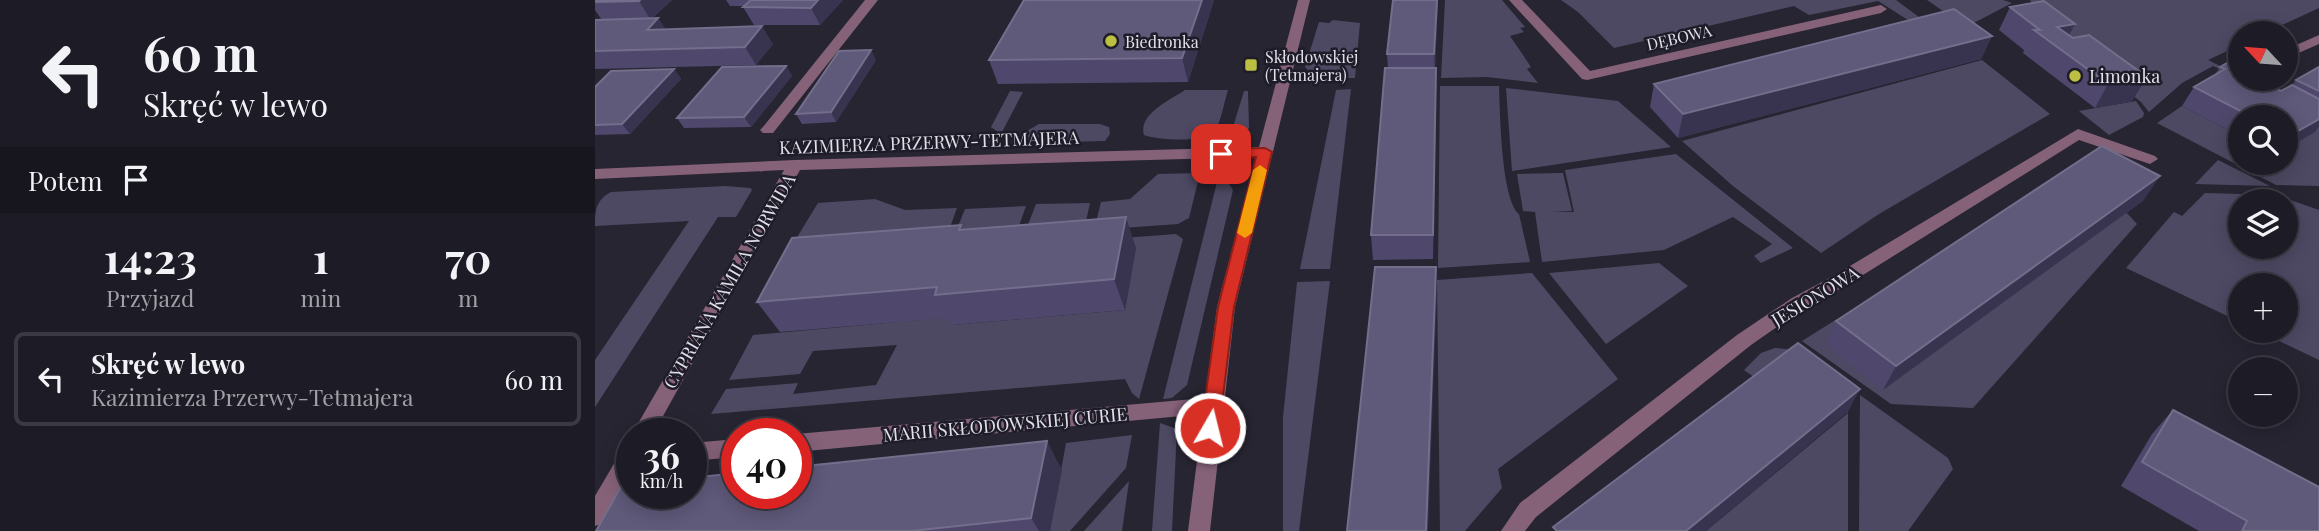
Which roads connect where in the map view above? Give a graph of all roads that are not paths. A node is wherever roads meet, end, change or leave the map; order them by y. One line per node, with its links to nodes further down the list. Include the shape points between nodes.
1 (872, 0): 7 (street)
2 (1304, 0): 8 (street)
3 (1515, 0): 4 (street, DĘBOWA, via 1587,76)
4 (1881, 9)
5 (2319, 38): 6 (street)
6 (2298, 48)
7 (768, 130)
8 (1265, 152): 10 (street, KAZIMIERZA PRZERWY-TETMAJERA); 12 (street, via 1226,307)
9 (2150, 159): 18 (street, JESIONOWA, via 2078,134 2071,138 1744,340 1528,510)
10 (795, 165): 11 (street, KAZIMIERZA PRZERWY-TETMAJERA); 13 (street, CYPRIANA KAMILA NORWIDA)
11 (595, 174)
12 (1213, 405): 14 (street, MARII SKŁODOWSKIEJ CURIE); 17 (street)
13 (651, 418)
14 (812, 442)
15 (616, 480): 16 (street)
16 (595, 516)
17 (1199, 531)
18 (1512, 531)

